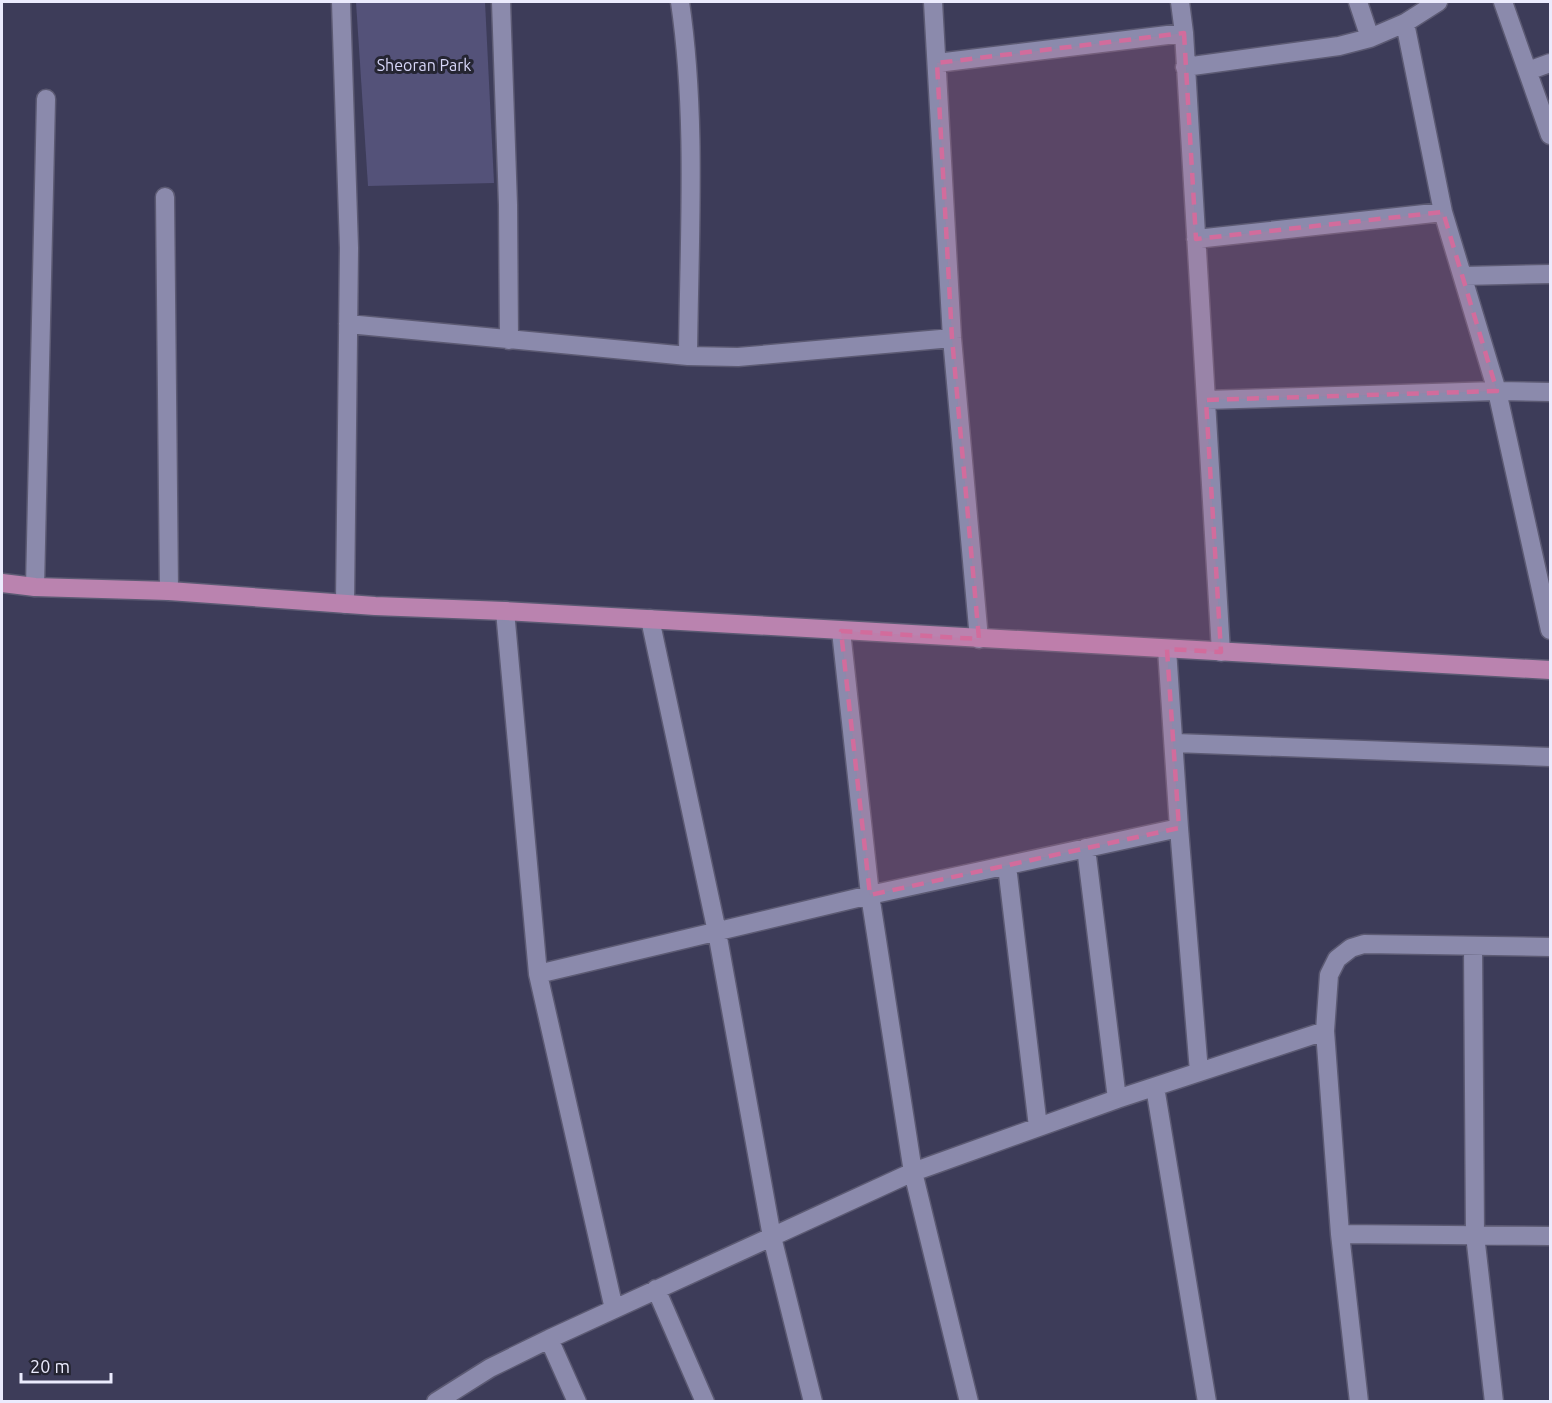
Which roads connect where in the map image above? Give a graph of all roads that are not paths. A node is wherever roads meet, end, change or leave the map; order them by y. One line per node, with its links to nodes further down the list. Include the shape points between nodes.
1 (341, 2): 23 (street, via 349,225)
2 (501, 2): 25 (street)
3 (680, 2): 26 (street, via 690,111)
4 (933, 2): 12 (street)
5 (1180, 2): 10 (street)
6 (1358, 2): 11 (street)
7 (1438, 2): 9 (street)
8 (1503, 2): 15 (street)
9 (1405, 23): 11 (street); 19 (street)
10 (1184, 33): 12 (street); 14 (street)
11 (1370, 38): 14 (street, via 1339,46)
12 (937, 63): 24 (street)
13 (1551, 63): 15 (street)
14 (1185, 67): 20 (street)
15 (1528, 72): 17 (street)
16 (46, 99): 31 (street)
17 (1551, 135)
18 (165, 197): 32 (street)
19 (1443, 212): 20 (street); 22 (street)
20 (1196, 239): 29 (street)
21 (1551, 274): 22 (street)
22 (1463, 276): 27 (street)
23 (348, 324): 25 (street); 33 (street)
24 (952, 338): 26 (street, via 738,357); 38 (street)
25 (509, 340): 26 (street)
26 (688, 356)
27 (1497, 390): 28 (street); 29 (street); 36 (street)
28 (1551, 392)
29 (1206, 400): 40 (street)
30 (2, 583): 31 (main road)
31 (35, 587): 32 (main road)
32 (169, 591): 33 (main road)
33 (345, 604): 34 (main road)
34 (505, 611): 35 (main road); 51 (street)
35 (650, 619): 37 (main road); 48 (street)
36 (1551, 630)
37 (841, 631): 38 (main road); 47 (street)
38 (979, 639): 39 (main road)
39 (1167, 649): 40 (main road); 42 (street)
40 (1221, 652): 41 (main road)
41 (1551, 670)
42 (1175, 743): 43 (street); 44 (street)
43 (1551, 757)
44 (1179, 828): 45 (street); 53 (street)
45 (1086, 848): 46 (street); 55 (street)
46 (1007, 866): 47 (street); 56 (street)
47 (870, 895): 48 (street); 57 (street)
48 (717, 932): 51 (street); 60 (street)
49 (1473, 946): 50 (street); 52 (street, via 1364,944 1351,948 1337,958 1329,975); 59 (street)
50 (1551, 947)
51 (538, 975): 63 (street)
52 (1325, 1031): 53 (street); 58 (street)
53 (1199, 1072): 54 (street)
54 (1155, 1087): 55 (street); 70 (street)
55 (1117, 1099): 56 (street)
56 (1038, 1127): 57 (street)
57 (913, 1172): 60 (street); 69 (street)
58 (1340, 1234): 59 (street); 71 (street)
59 (1475, 1235): 61 (street); 72 (street)
60 (772, 1237): 62 (street); 68 (street)
61 (1550, 1242)
62 (656, 1289): 63 (street); 67 (street)
63 (614, 1309): 64 (street)
64 (549, 1339): 65 (street); 66 (street)
65 (436, 1401)
66 (577, 1401)
67 (705, 1401)
68 (813, 1401)
69 (969, 1401)
70 (1208, 1401)
71 (1359, 1401)
72 (1494, 1401)

